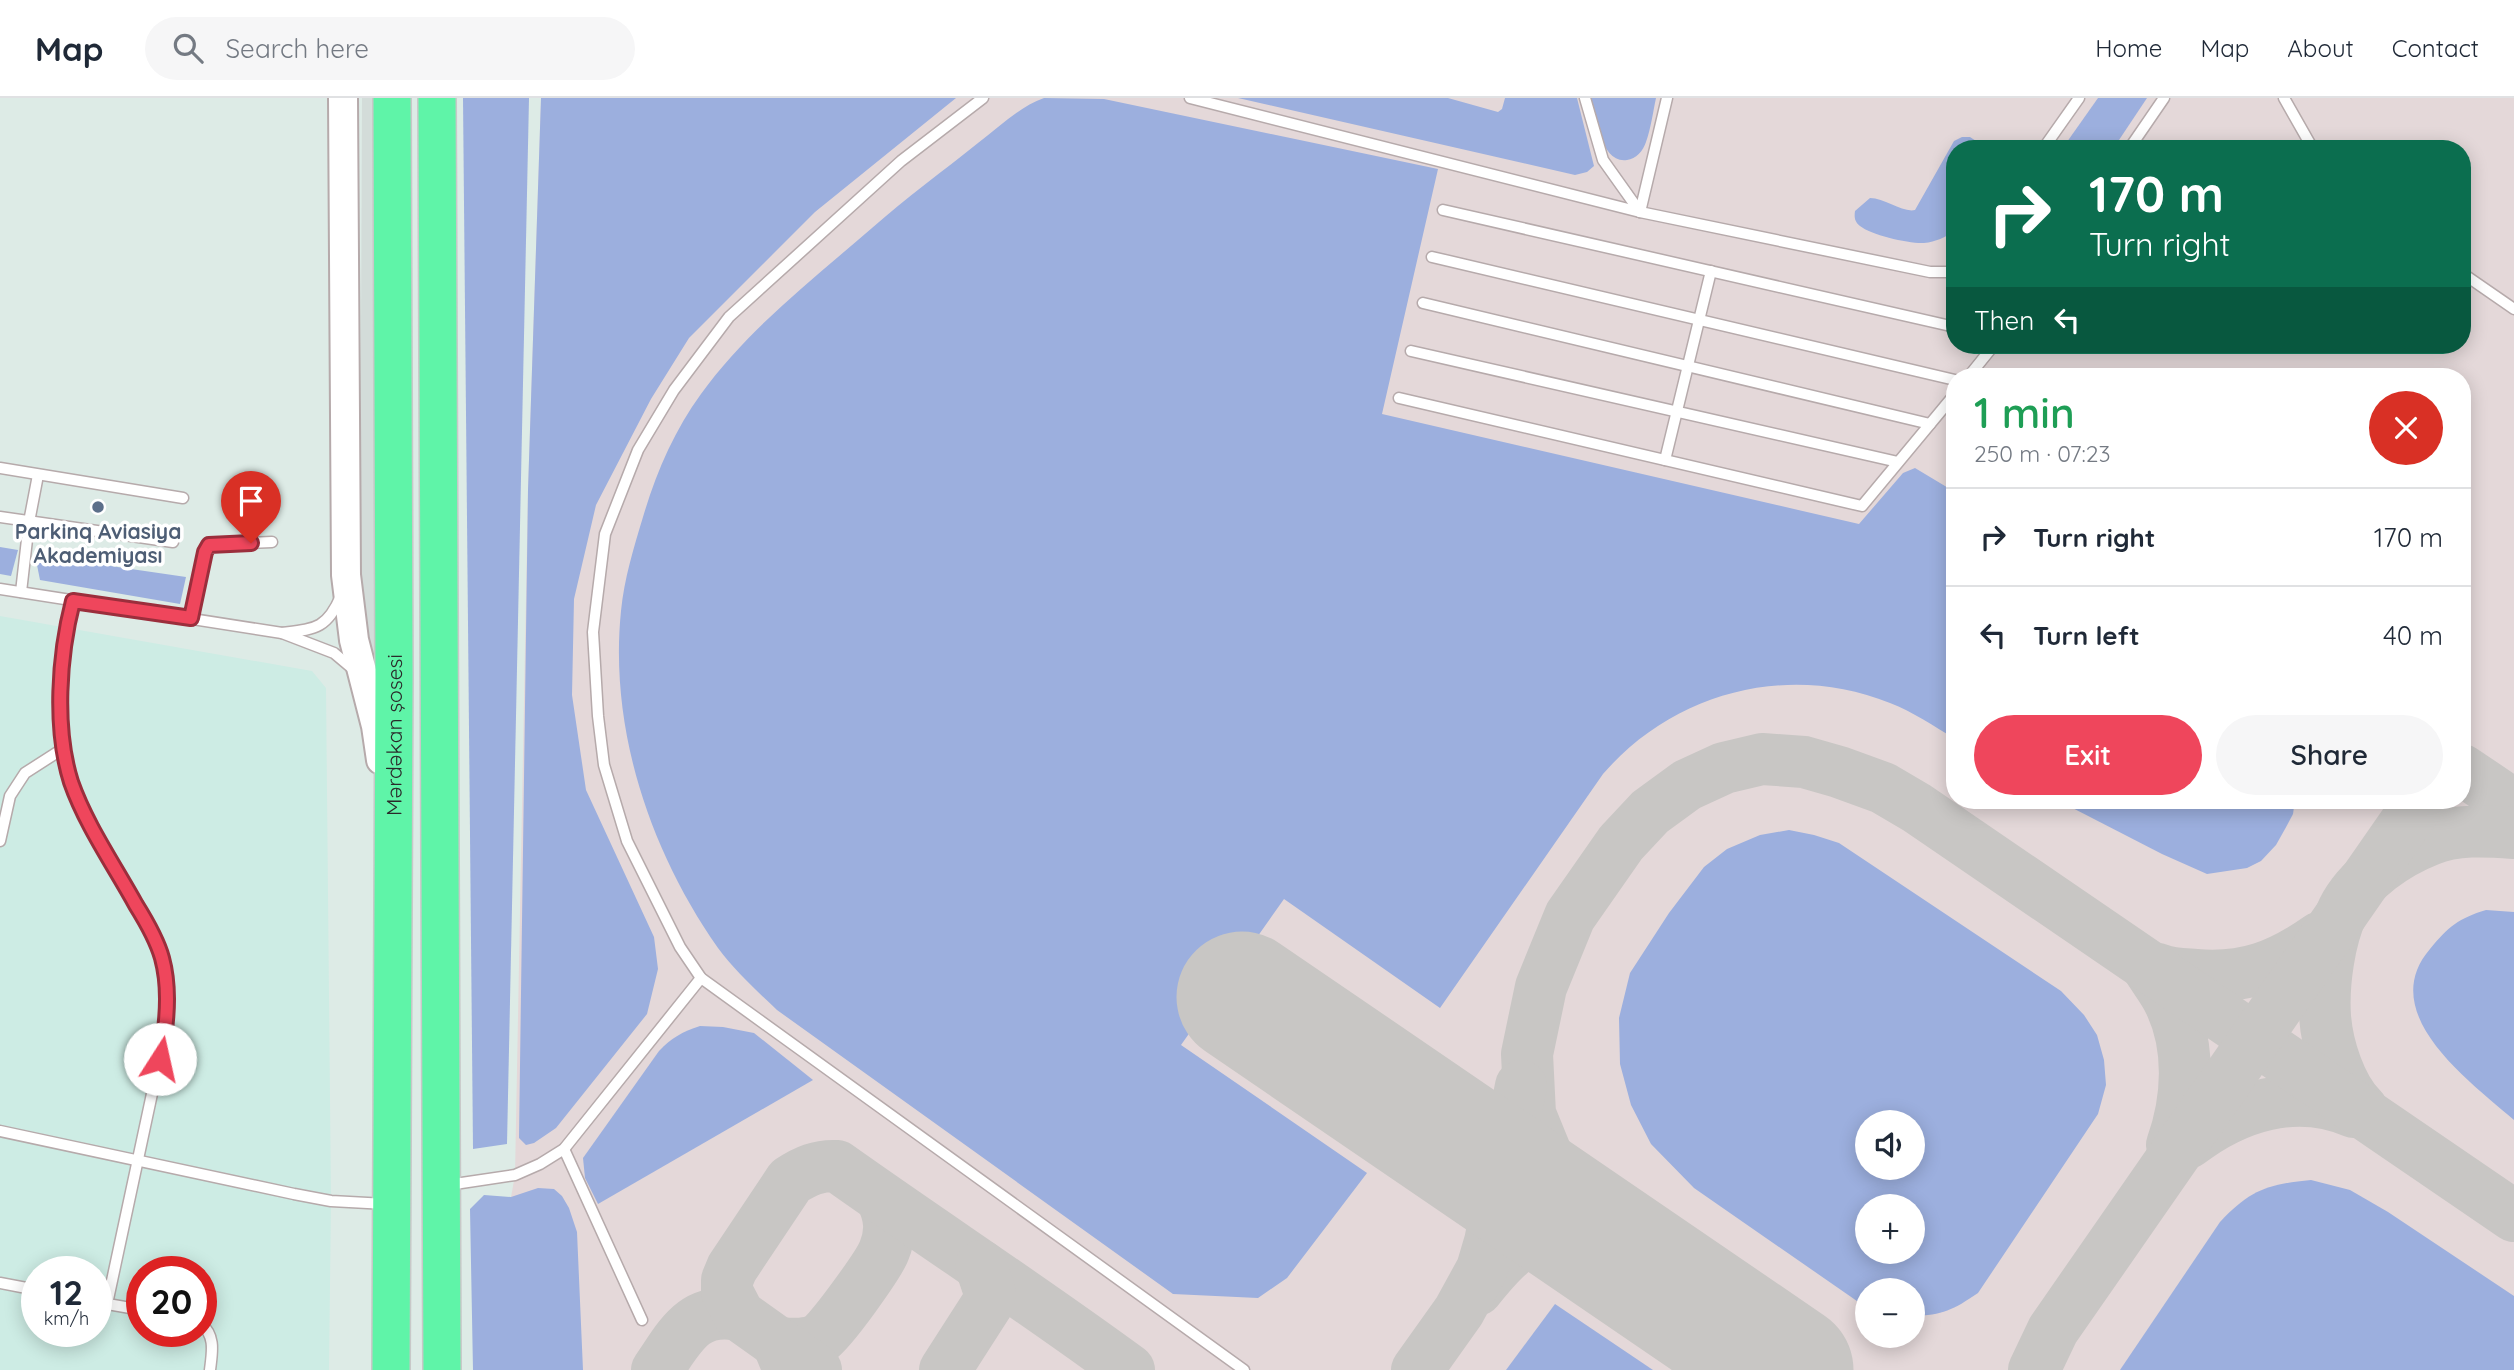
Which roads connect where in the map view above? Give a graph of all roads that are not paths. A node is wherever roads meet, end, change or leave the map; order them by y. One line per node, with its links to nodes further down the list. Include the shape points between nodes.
1 (343, 98): 42 (street)
2 (391, 98): 51 (highway, Mərdəkan şosesi)
3 (437, 98): 56 (highway)
4 (983, 98): 52 (lane, via 901,161 729,317 674,390 638,450 605,534 593,632 604,765 627,841 680,947)
5 (1190, 98): 15 (lane)
6 (1585, 98): 15 (lane, via 1603,160)
7 (1667, 98): 15 (lane)
8 (2079, 98): 11 (lane)
9 (2164, 98): 12 (lane)
10 (2284, 98): 13 (lane)
11 (2049, 140)
12 (2135, 140)
13 (2308, 140)
14 (1443, 210): 17 (lane)
15 (1640, 212): 18 (lane)
16 (1432, 257): 22 (lane)
17 (1711, 271): 22 (lane); 23 (lane)
18 (1946, 272)
19 (2471, 280): 21 (lane)
20 (1423, 303): 26 (lane)
21 (2514, 309)
22 (1699, 320): 26 (lane); 28 (lane)
23 (1946, 325)
24 (1411, 351): 31 (lane)
25 (1987, 354): 27 (lane)
26 (1688, 366): 31 (lane); 32 (lane)
27 (1975, 368)
28 (1946, 378)
29 (1399, 398): 33 (lane)
30 (1946, 405): 32 (lane)
31 (1676, 412): 33 (lane); 34 (lane)
32 (1930, 424): 34 (lane)
33 (1665, 460): 34 (lane, via 1861,506)
34 (1898, 462)
35 (0, 468): 36 (lane)
36 (38, 475): 37 (lane); 39 (lane)
37 (183, 498)
38 (0, 517): 39 (lane)
39 (29, 522): 40 (lane); 44 (lane)
40 (173, 542)
41 (272, 542): 46 (lane, via 209,545)
42 (346, 575): 47 (lane, via 330,618 310,630); 48 (street)
43 (0, 589): 44 (lane)
44 (21, 592): 45 (lane)
45 (73, 601): 46 (lane); 49 (lane, via 61,679)
46 (191, 618): 47 (lane)
47 (282, 633): 48 (lane, via 345,661)
48 (366, 688): 51 (street, via 379,742)
49 (64, 748): 50 (lane, via 25,773 10,796); 55 (lane, via 72,782 95,834 162,957 165,1033)
50 (0, 841)
51 (392, 888): 57 (highway, Mərdəkan şosesi)
52 (701, 978): 54 (lane); 66 (lane)
53 (0, 1131): 55 (lane)
54 (564, 1149): 56 (lane, via 515,1175); 61 (lane)
55 (138, 1161): 57 (lane, via 331,1201); 58 (lane)
56 (440, 1185): 65 (highway)
57 (390, 1204): 64 (highway, Mərdəkan şosesi)
58 (112, 1264)
59 (0, 1283): 60 (lane)
60 (21, 1287)
61 (642, 1320)
62 (212, 1347): 63 (lane)
63 (210, 1370)
64 (391, 1370)
65 (442, 1370)
66 (1244, 1370)

